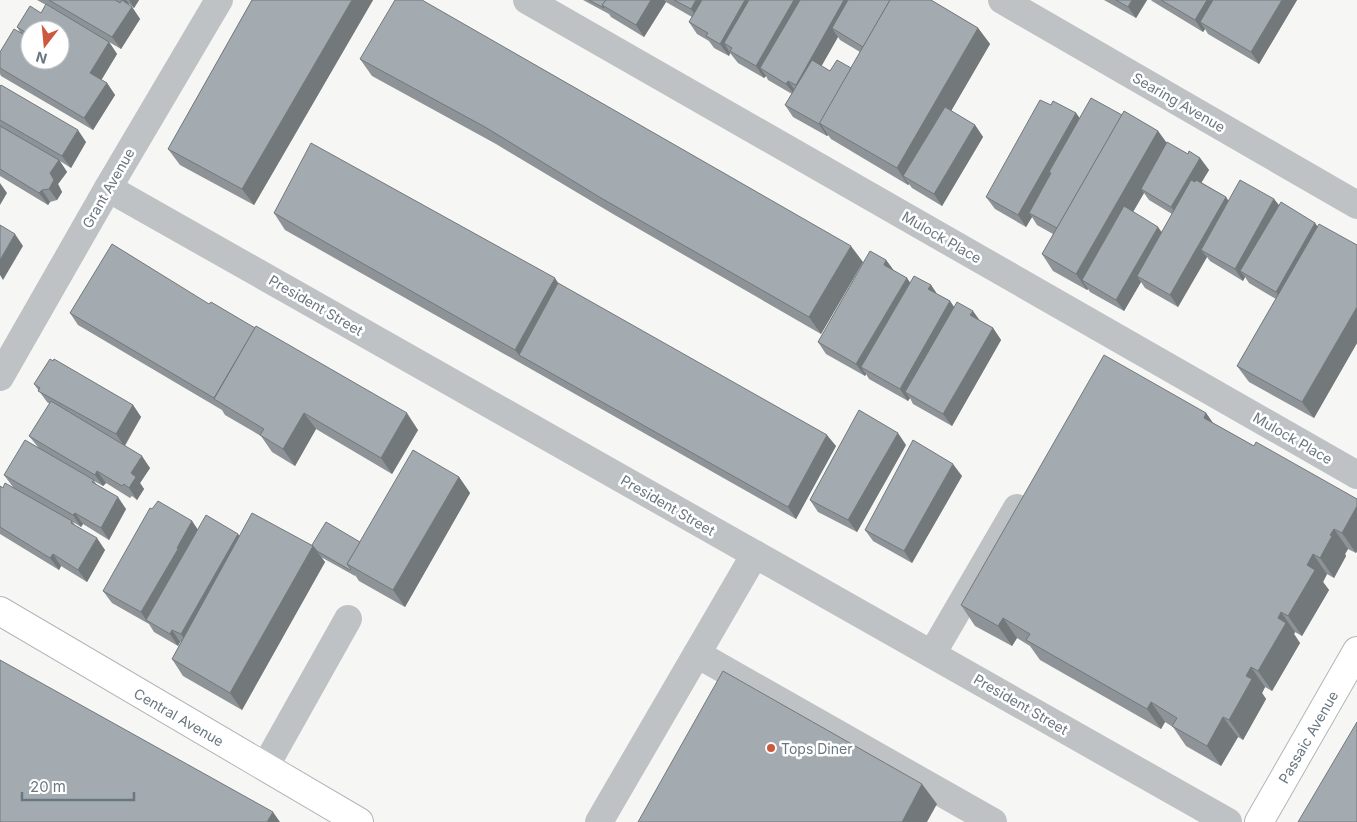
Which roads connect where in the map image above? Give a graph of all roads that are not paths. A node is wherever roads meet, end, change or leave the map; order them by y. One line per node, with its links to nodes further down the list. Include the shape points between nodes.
1 (219, 0): 4 (street, Grant Avenue)
2 (527, 0): 7 (street, Mulock Place)
3 (1002, 0): 5 (street, Searing Avenue)
4 (108, 188): 6 (street, Grant Avenue); 9 (street, President Street)
5 (1357, 205)
6 (0, 377)
7 (1357, 475)
8 (1030, 486): 13 (street)
9 (755, 554): 12 (street); 13 (street, President Street)
10 (0, 611): 15 (main road, Central Avenue)
11 (348, 619): 15 (street)
12 (697, 654): 17 (street); 18 (street)
13 (932, 654): 19 (street, President Street)
14 (1353, 669): 20 (main road, Passaic Avenue)
15 (265, 767): 16 (main road, Central Avenue)
16 (359, 822)
17 (599, 822)
18 (993, 822)
19 (1228, 822)
20 (1259, 822)

